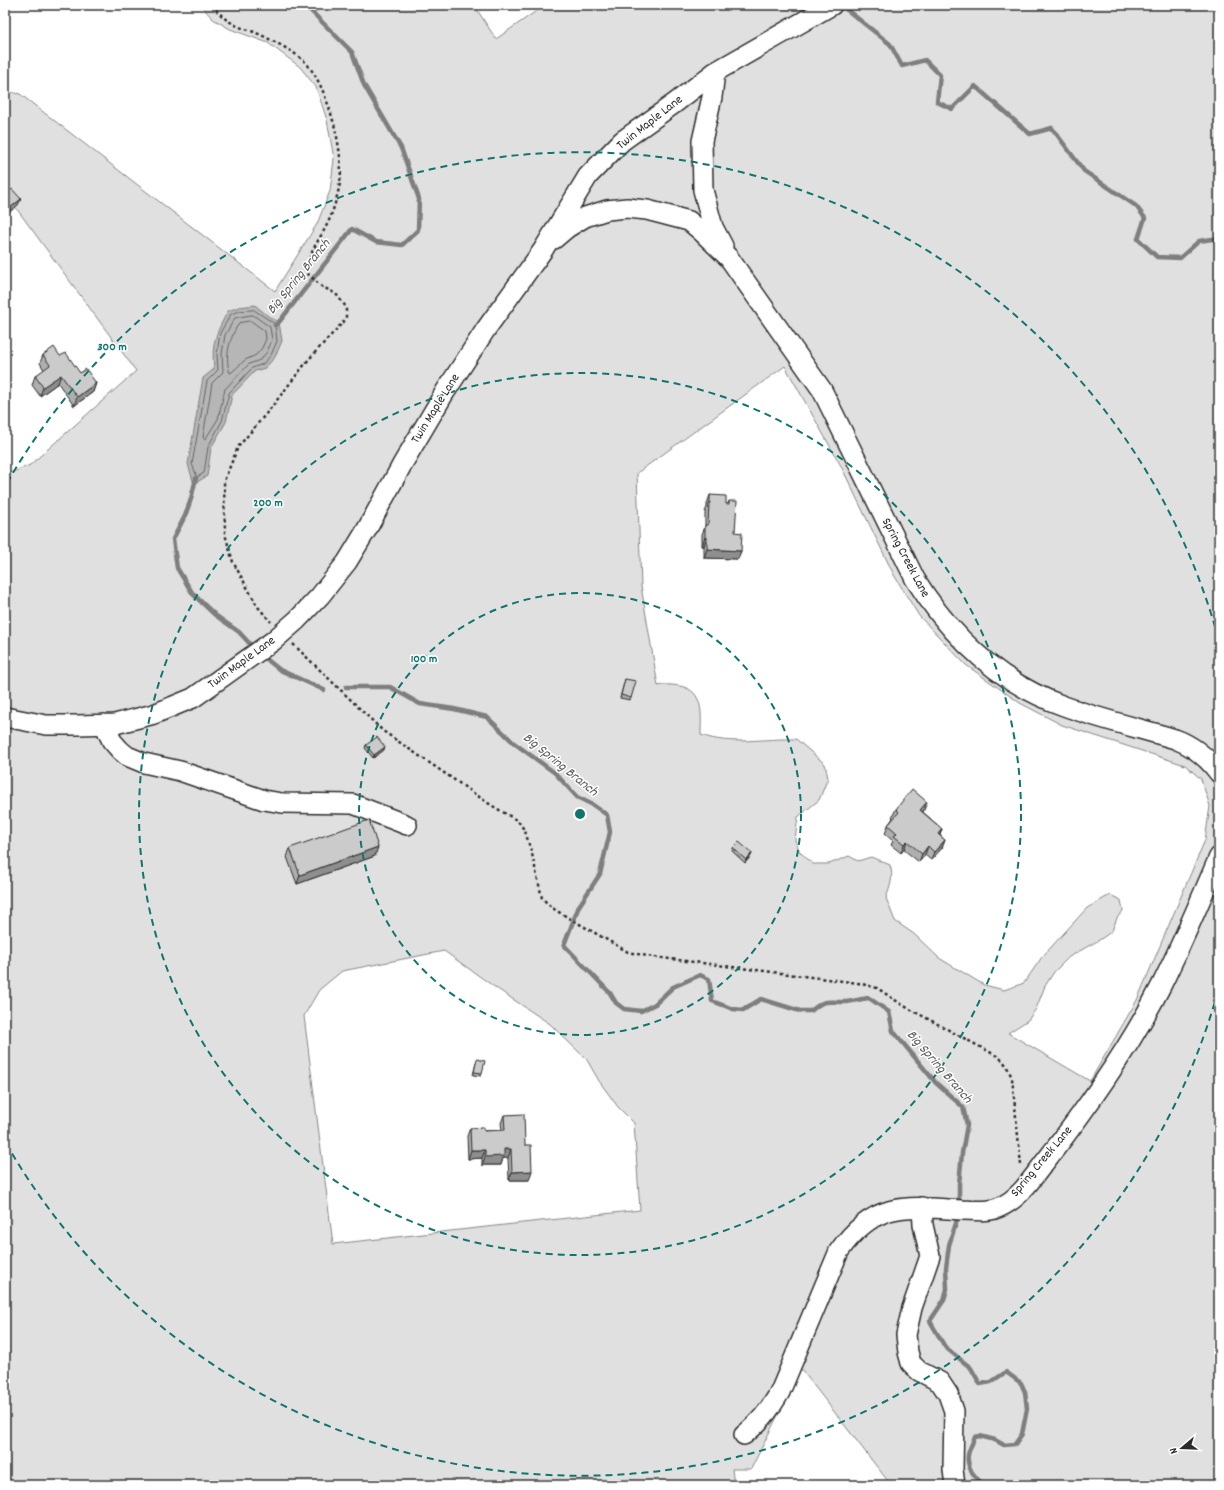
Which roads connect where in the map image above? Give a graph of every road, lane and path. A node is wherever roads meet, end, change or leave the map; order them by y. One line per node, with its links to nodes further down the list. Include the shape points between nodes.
1 (212, 5): 6 (path, via 233,24 255,32 304,61 322,86 340,155 340,183 330,219 312,250 307,273 340,298 346,307 346,319 309,359 238,447 224,482 225,534 233,562 258,607)
2 (832, 5): 3 (street, Twin Maple Lane)
3 (715, 72): 4 (street, Twin Maple Lane, via 622,141 588,176); 5 (street, Spring Creek Lane, via 702,141 703,190 713,227)
4 (543, 250): 5 (street, Spring Creek Lane, via 557,235 586,217 607,210 627,208 647,210 689,221); 6 (street, Twin Maple Lane, via 486,329 445,392 347,562 320,596)
5 (729, 258): 9 (street, Spring Creek Lane, via 822,390 915,579 932,607 964,644 986,663 1036,695 1186,743 1210,761)
6 (282, 634): 8 (street, Twin Maple Lane, via 193,698 154,714 115,724); 12 (path, via 383,731 518,821 525,831 542,898 557,911 628,952 858,983 877,988 904,1006 1003,1060 1012,1078)
7 (5, 716): 8 (street, Twin Maple Lane, via 46,725)
8 (104, 724): 10 (street, via 112,741 120,750 144,763 180,772 264,800 282,803 353,804)
9 (1219, 774)
10 (407, 824)
11 (1219, 857): 12 (street, Spring Creek Lane, via 1160,988 1127,1046 1071,1128)
12 (1023, 1189): 13 (street, Spring Creek Lane, via 1000,1208 985,1211)
13 (922, 1207): 14 (street, Spring Creek Lane, via 887,1211 875,1216 849,1237 839,1251 780,1392 770,1409); 15 (street, via 923,1226 930,1256 912,1308 906,1335 911,1363 919,1371 940,1382 954,1411)
14 (744, 1436)
15 (954, 1485)

